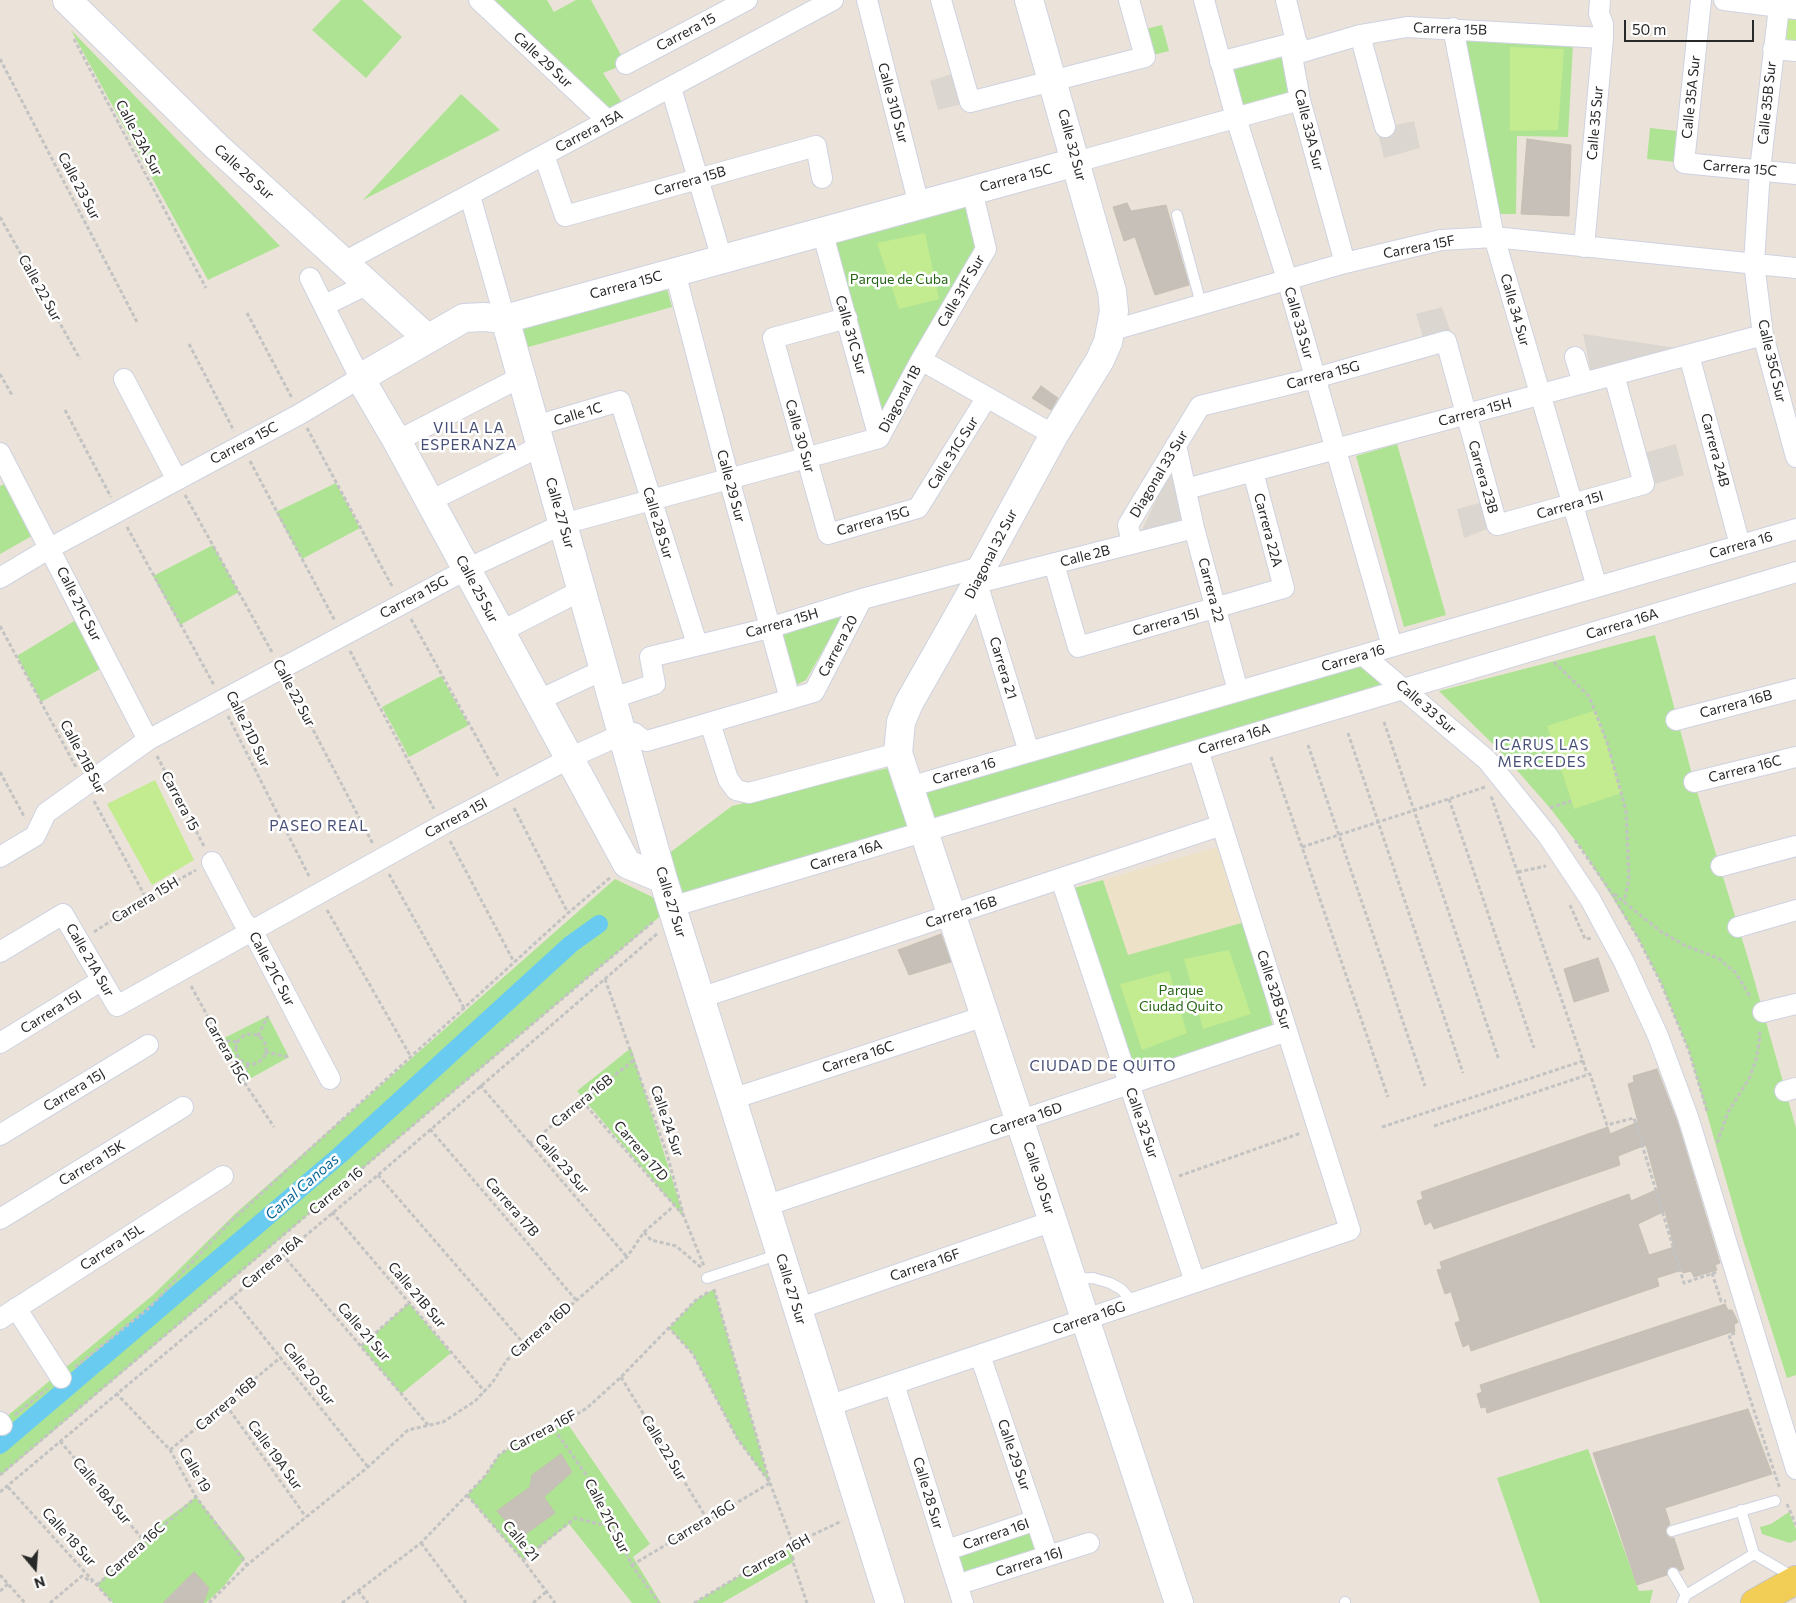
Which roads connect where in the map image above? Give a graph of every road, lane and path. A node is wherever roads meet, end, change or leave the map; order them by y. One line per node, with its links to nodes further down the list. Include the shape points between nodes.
1 (67, 0): 47 (street, Calle 26 Sur, via 216,146)
2 (480, 0): 29 (street, Calle 29 Sur)
3 (746, 0): 24 (street, Carrera 15)
4 (833, 0): 26 (street, Carrera 15A)
5 (867, 0): 40 (street, Calle 31D Sur)
6 (941, 0): 25 (street, via 970,102)
7 (1029, 0): 25 (street, Calle 32 Sur)
8 (1129, 0): 25 (street, via 1145,57)
9 (1204, 0): 23 (street, Calle 33 Sur)
10 (1286, 0): 19 (street, Calle 33A Sur)
11 (1600, 0): 18 (street, Calle 35 Sur)
12 (1701, 0): 33 (street, Calle 35A Sur)
13 (1724, 0): 14 (street)
14 (1787, 8): 20 (street, Calle 35B Sur)
15 (1453, 28): 17 (street, Carrera 15B, via 1407,27); 18 (street, Carrera 15B); 44 (street, Calle 34 Sur)
16 (70, 30): 55 (path, Calle 23A Sur)
17 (1360, 35): 19 (street, Carrera 15B); 30 (street)
18 (1603, 38): 45 (street, Calle 35 Sur)
19 (1298, 47): 23 (street, Carrera 15B); 27 (street, Calle 33A Sur, via 1292,56)
20 (1773, 49): 21 (street); 34 (street, Calle 35B Sur)
21 (1796, 51)
22 (0, 59): 60 (path, Calle 23 Sur)
23 (1220, 62): 28 (street, Calle 33 Sur)
24 (626, 64)
25 (1054, 82): 32 (street, Calle 32 Sur)
26 (671, 88): 29 (street, Carrera 15A); 37 (street)
27 (1300, 100): 28 (street, Carrera 15C); 48 (street, Calle 33A Sur)
28 (1236, 118): 32 (street, Carrera 15C); 53 (street, Calle 33 Sur)
29 (606, 120): 31 (street, Carrera 15A)
30 (1385, 127)
31 (544, 155): 37 (street, Carrera 15B, via 565,216); 39 (street, Carrera 15A)
32 (1076, 162): 38 (street, Carrera 15C); 61 (street, Calle 32 Sur, via 1112,291 1114,311)
33 (1684, 163): 34 (street, Carrera 15C)
34 (1760, 170): 35 (street, Carrera 15C); 49 (street, Calle 35B Sur)
35 (1796, 174)
36 (822, 178): 37 (street, Carrera 15B, via 816,146)
37 (698, 179): 46 (street)
38 (972, 190): 40 (street, Carrera 15C); 68 (street, Calle 31F Sur, via 986,249)
39 (470, 196): 47 (street, Carrera 15A); 59 (street, Calle 27 Sur)
40 (919, 205): 43 (street, Carrera 15C)
41 (1178, 215): 56 (lane)
42 (0, 217): 67 (path, Calle 22 Sur)
43 (822, 232): 46 (street, Carrera 15C); 58 (street, Calle 31C Sur)
44 (1494, 237): 45 (street, Carrera 15F); 48 (street, Carrera 15F, via 1441,240); 76 (street, Calle 34 Sur)
45 (1584, 247): 49 (street, Carrera 15F)
46 (722, 259): 51 (street, Carrera 15C)
47 (344, 262): 54 (street, Calle 26 Sur)
48 (1344, 263): 53 (street, Carrera 15F)
49 (1754, 263): 50 (street, Carrera 15F); 62 (street, Calle 35G Sur)
50 (1796, 268)
51 (675, 272): 59 (street, Carrera 15C); 93 (street, Calle 29 Sur)
52 (310, 278): 57 (street, Calle 25 Sur)
53 (1287, 279): 56 (street, Carrera 15F); 73 (street, Calle 33 Sur)
54 (368, 284): 57 (street); 63 (street, Calle 26 Sur)
55 (206, 288)
56 (1201, 304): 61 (street, Carrera 15F)
57 (325, 305): 72 (street, Calle 25 Sur)
58 (846, 318): 85 (street, Calle 31C Sur); 91 (street, Calle 30 Sur, via 772,338)
59 (505, 319): 63 (street, Carrera 15C, via 464,318); 71 (street, Calle 27 Sur)
60 (138, 324)
61 (1110, 331): 83 (street, Diagonal 32 Sur, via 1100,360)
62 (1763, 335): 65 (street, Carrera 15H); 88 (street, Calle 35G Sur)
63 (427, 338): 72 (street, Carrera 15C)
64 (1446, 341): 73 (street, Carrera 15G); 82 (street, Carrera 23B)
65 (1689, 355): 70 (street, Carrera 15H); 107 (street, Carrera 24B)
66 (1575, 358): 75 (street)
67 (80, 359)
68 (921, 360): 78 (street); 85 (street, Diagonal 1B)
69 (0, 374): 77 (path)
70 (1614, 375): 75 (street, Carrera 15H); 98 (street, Carrera 15I, via 1644,484)
71 (521, 377): 84 (street, Calle 27 Sur); 86 (street)
72 (360, 378): 86 (street, Calle 25 Sur); 94 (street, Carrera 15C)
73 (1316, 378): 80 (street, Carrera 15G); 89 (street, Calle 33 Sur)
74 (124, 379): 94 (street)
75 (1583, 383): 76 (street, Carrera 15H)
76 (1540, 394): 82 (street, Carrera 15H); 98 (street, Calle 34 Sur)
77 (12, 395)
78 (987, 398): 83 (street); 99 (street, Calle 31G Sur)
79 (620, 401): 84 (street, Calle 1C); 97 (street, Calle 28 Sur)
80 (1200, 406): 87 (street, Diagonal 33 Sur)
81 (65, 410): 100 (path, Calle 21D Sur)
82 (1466, 414): 89 (street, Carrera 15H); 102 (street, Carrera 23B)
83 (1054, 435): 112 (street, Diagonal 32 Sur)
84 (538, 436): 96 (street, Calle 1C); 101 (street, Calle 27 Sur)
85 (880, 438): 91 (street, Carrera 15G)
86 (398, 441): 96 (street, Calle 25 Sur)
87 (1176, 445): 95 (street, Carrera 22); 106 (street, Diagonal 33 Sur, via 1128,525)
88 (1795, 447)
89 (1336, 449): 92 (street, Carrera 15H); 123 (street, Calle 33 Sur)
90 (0, 453): 108 (street)
91 (805, 458): 93 (street, Carrera 15G); 105 (street, Calle 30 Sur)
92 (1252, 472): 95 (street, Carrera 15H); 115 (street, Carrera 22A)
93 (729, 479): 97 (street, Carrera 15G); 120 (street, Calle 29 Sur)
94 (177, 480): 100 (street, Carrera 15C); 126 (path, Calle 22 Sur)
95 (1186, 490): 103 (street, Carrera 22)
96 (430, 501): 110 (street, Calle 25 Sur)
97 (652, 501): 101 (street, Carrera 15G); 122 (street, Calle 28 Sur)
98 (1572, 504): 102 (street, Carrera 15I); 114 (street, Calle 34 Sur)
99 (918, 508): 105 (street, Carrera 15G)
100 (119, 512): 108 (street, Carrera 15C); 133 (path, Calle 21D Sur)
101 (563, 524): 110 (street, Carrera 15G); 116 (street, Calle 27 Sur)
102 (1497, 525)
103 (1194, 528): 106 (street, Calle 2B); 118 (street, Carrera 22)
104 (1796, 529): 107 (street, Carrera 16)
105 (828, 534)
106 (1132, 544): 109 (street, Calle 2B)
107 (1740, 545): 114 (street, Carrera 16)
108 (50, 548): 113 (street, Carrera 15C); 140 (street, Calle 21C Sur)
109 (1054, 564): 112 (street, Calle 2B); 118 (street, Carrera 15I, via 1078,647)
110 (466, 569): 121 (street, Calle 25 Sur); 126 (street, Carrera 15G)
111 (1796, 572): 128 (street, Carrera 16A)
112 (979, 575): 117 (street, Carrera 15H); 143 (street, Carrera 21); 144 (street, Diagonal 32 Sur, via 909,703 901,722)
113 (0, 578)
114 (1596, 587): 123 (street, Carrera 16)
115 (1284, 588): 118 (street, Carrera 15I)
116 (582, 590): 121 (street); 127 (street, Calle 27 Sur)
117 (862, 599): 120 (street, Carrera 15H); 132 (street, Carrera 20, via 814,692)
118 (1216, 607): 130 (street, Carrera 22)
119 (0, 626): 150 (path, Calle 21B Sur)
120 (769, 628): 122 (street, Carrera 15H); 132 (street, Calle 29 Sur)
121 (500, 632): 134 (street, Calle 25 Sur)
122 (697, 644): 131 (street, Carrera 15H, via 650,657 655,684)
123 (1392, 646): 124 (street, Carrera 16)
124 (1363, 655): 128 (street, Calle 33 Sur); 130 (street, Carrera 16)
125 (1554, 662): 176 (path, via 1589,696 1607,742 1626,810 1629,879)
126 (281, 669): 133 (street, Carrera 15G); 164 (path, Calle 22 Sur)
127 (605, 669): 131 (street, Calle 27 Sur); 134 (street)
128 (1405, 688): 142 (street, Carrera 16A); 278 (street, Calle 33 Sur, via 1487,760 1548,836 1590,899 1624,962 1658,1036 1688,1117)
129 (1796, 689): 135 (street, Carrera 16B)
130 (1238, 691): 143 (street, Carrera 16)
131 (613, 698): 139 (street, Calle 27 Sur)
132 (790, 699): 137 (street)
133 (221, 700): 140 (street, Carrera 15G); 173 (path, Calle 21D Sur)
134 (537, 701): 147 (street, Calle 25 Sur)
135 (1676, 720)
136 (1384, 722): 155 (path)
137 (710, 723): 139 (street, via 648,741 634,733); 144 (street, via 728,779 736,790 749,793)
138 (1348, 733): 156 (path)
139 (623, 734): 147 (street, Carrera 15I); 170 (street, Calle 27 Sur)
140 (148, 740): 150 (street, Carrera 15G); 165 (path, Carrera 15)
141 (1308, 746): 159 (path)
142 (1198, 750): 157 (street, Calle 32B Sur); 158 (street, Carrera 16A)
143 (1029, 752): 151 (street, Carrera 16)
144 (898, 754): 151 (street, Calle 30 Sur)
145 (1796, 756): 149 (street, Carrera 16C)
146 (1271, 757): 162 (path)
147 (568, 759): 164 (street, Carrera 15I); 166 (street, Calle 25 Sur)
148 (0, 772): 160 (path)
149 (1694, 782)
150 (85, 784): 160 (street, Carrera 15G, via 46,812); 174 (path, Calle 21B Sur)
151 (909, 787): 158 (street, Calle 30 Sur)
152 (1449, 799): 155 (path); 169 (path, via 1488,786); 202 (path)
153 (1571, 801): 154 (path)
154 (1550, 808)
155 (1415, 810): 156 (path); 207 (path)
156 (1378, 822): 159 (path); 210 (path)
157 (1222, 825): 171 (street, Carrera 16B); 196 (street, Calle 32B Sur)
158 (924, 832): 177 (street, Carrera 16A); 179 (street, Calle 30 Sur)
159 (1339, 835): 162 (path); 216 (path)
160 (35, 836): 163 (street)
161 (1796, 846): 168 (street)
162 (1302, 847): 217 (path)
163 (0, 858)
164 (381, 860): 173 (street, Carrera 15I); 192 (path, Calle 22 Sur)
165 (212, 862): 174 (path, Carrera 15H); 181 (street, Calle 21C Sur, via 243,921)
166 (627, 864): 170 (street); 192 (path)
167 (1553, 864): 169 (path)
168 (1721, 866)
169 (1518, 872): 208 (path)
170 (663, 879): 177 (street, Calle 27 Sur)
171 (1061, 879): 179 (street, Carrera 16B); 214 (street, Calle 32 Sur)
172 (1611, 892): 176 (path)
173 (318, 894): 181 (street, Carrera 15I); 205 (path, Calle 21D Sur)
174 (146, 898): 184 (path, Carrera 15H)
175 (1567, 898): 183 (path, via 1585,939)
176 (1624, 902): 193 (path, via 1660,931 1686,946 1718,958 1736,973)
177 (672, 906): 189 (street, Calle 27 Sur); 279 (path, Carrera 16)
178 (1796, 910): 180 (street)
179 (951, 915): 189 (street, Carrera 16B); 195 (street, Calle 30 Sur)
180 (1738, 927)
181 (252, 930): 186 (street, Carrera 15I); 212 (street, Calle 21C Sur)
182 (657, 932): 187 (path, Carrera 16A)
183 (1595, 938)
184 (80, 941): 185 (street, Calle 21A Sur, via 63,914); 188 (street, Calle 21A Sur)
185 (0, 952)
186 (182, 970): 191 (street, Carrera 15I); 198 (path, Carrera 15C)
187 (605, 979): 206 (path, Calle 24 Sur); 215 (path, Carrera 16A)
188 (102, 980): 191 (street, Calle 21A Sur); 200 (street, Carrera 15I)
189 (700, 998): 218 (street, Calle 27 Sur)
190 (1796, 1004): 193 (street)
191 (117, 1006)
192 (464, 1008): 205 (path)
193 (1758, 1011): 229 (path, via 1760,1037 1756,1060 1749,1079 1728,1112)
194 (268, 1016): 197 (path)
195 (985, 1016): 218 (street, Carrera 16C); 221 (street, Calle 30 Sur)
196 (1287, 1031): 214 (street, Carrera 16D); 225 (street, Calle 32B Sur)
197 (258, 1036): 199 (path, via 244,1036); 203 (path, via 264,1043)
198 (220, 1040): 199 (path); 213 (path, Carrera 15C)
199 (237, 1042): 209 (path, via 237,1056)
200 (0, 1043)
201 (148, 1045): 227 (street, Carrera 15J)
202 (1534, 1048)
203 (265, 1052): 204 (path); 209 (path, via 261,1060)
204 (289, 1057)
205 (411, 1057): 266 (path, via 228,1224 149,1308)
206 (634, 1060): 219 (path, Carrera 16B); 236 (path, Calle 24 Sur, via 667,1154)
207 (1499, 1060)
208 (1583, 1061): 211 (path); 224 (path)
209 (248, 1064): 213 (path)
210 (1463, 1073)
211 (1587, 1074): 222 (path); 245 (path, via 1590,1074 1607,1125 1634,1118 1684,1283)
212 (330, 1079)
213 (244, 1082): 223 (path, Carrera 15C)
214 (1129, 1084): 221 (street, Carrera 16D); 232 (street, Calle 32 Sur)
215 (480, 1085): 226 (path, Carrera 16A); 228 (path, Calle 23 Sur)
216 (1425, 1086)
217 (1388, 1097)
218 (732, 1099): 234 (street, Calle 27 Sur)
219 (582, 1101): 228 (path, Carrera 16B); 233 (path, Carrera 17D)
220 (184, 1107): 237 (street, Carrera 15K)
221 (1020, 1121): 234 (street, Carrera 16D); 238 (street, Calle 30 Sur)
222 (1434, 1126)
223 (274, 1127)
224 (1382, 1127)
225 (1318, 1128): 232 (path); 239 (street, Calle 32B Sur)
226 (430, 1129): 230 (path, Carrera 16A); 252 (path, Carrera 17B)
227 (0, 1135)
228 (529, 1144): 243 (path, Calle 23 Sur)
229 (1717, 1144)
230 (378, 1175): 235 (path, Carrera 16A); 261 (path)
231 (224, 1176): 257 (street, Carrera 15L)
232 (1162, 1182): 248 (street, Calle 32 Sur)
233 (674, 1206): 236 (path, Carrera 17D); 240 (path, Carrera 16D)
234 (765, 1206): 242 (street, Calle 27 Sur)
235 (332, 1212): 241 (path, Carrera 16A); 254 (path, Calle 21B Sur)
236 (684, 1217): 246 (path, Calle 24 Sur)
237 (0, 1219)
238 (1053, 1221): 247 (street, Calle 30 Sur); 256 (street, Carrera 16F)
239 (1350, 1230): 248 (street, Carrera 16G)
240 (644, 1232): 243 (path, Carrera 16D); 246 (path, via 651,1240 676,1246)
241 (282, 1254): 251 (path, Carrera 16A); 262 (path, Calle 21 Sur)
242 (780, 1254): 246 (lane); 256 (street, Calle 27 Sur)
243 (627, 1257): 252 (path, Carrera 16D)
244 (1720, 1271): 245 (path)
245 (1712, 1273): 253 (path, via 1721,1301)
246 (707, 1274)
247 (1072, 1279): 255 (lane, via 1093,1278 1110,1283); 258 (street, Calle 30 Sur)
248 (1195, 1282): 255 (street, Carrera 16G)
249 (723, 1286): 250 (path, Carrera 16F)
250 (714, 1289): 259 (path, Carrera 16F, via 696,1300); 280 (path)
251 (232, 1296): 264 (path, Calle 20 Sur); 269 (path, Carrera 16A)
252 (576, 1300): 261 (path, Carrera 16D)
253 (1730, 1301)
254 (409, 1302): 262 (path); 268 (path, Calle 21B Sur)
255 (1134, 1303): 258 (street, Carrera 16G)
256 (797, 1309): 271 (street, Calle 27 Sur)
257 (8, 1314): 266 (street)
258 (1085, 1319): 263 (street, Carrera 16G); 329 (street, Calle 30 Sur)
259 (669, 1328): 265 (path, Carrera 16F); 280 (path, via 693,1354 736,1438)
260 (1741, 1331): 283 (path, via 1729,1335)
261 (525, 1345): 268 (path, Carrera 16D, via 507,1360)
262 (361, 1346): 273 (path, Calle 21 Sur)
263 (980, 1355): 267 (street, Carrera 16G); 291 (street, Calle 29 Sur)
264 (281, 1357): 270 (path, Carrera 16B); 277 (path, Calle 20 Sur)
265 (621, 1377): 274 (path, Carrera 16F, via 587,1408); 290 (path, Calle 22 Sur)
266 (61, 1378): 272 (path)
267 (894, 1384): 271 (street, Carrera 16G); 328 (street, Calle 28 Sur)
268 (485, 1392): 273 (path, Carrera 16D, via 442,1422)
269 (116, 1393): 275 (path, Carrera 16A); 276 (path, Calle 19)
270 (226, 1405): 276 (path, Carrera 16B); 289 (path, Calle 19A Sur)
271 (828, 1406): 288 (street, Calle 27 Sur)
272 (1, 1424)
273 (428, 1425): 277 (path, Carrera 16D, via 408,1430)
274 (554, 1428): 284 (path, Carrera 16F, via 499,1455); 293 (path, Calle 21C Sur, via 590,1480)
275 (60, 1441): 281 (path, Carrera 16A); 295 (path, Calle 18A Sur)
276 (170, 1450): 285 (path, Calle 19)
277 (368, 1467): 289 (path, Carrera 16D)
278 (1796, 1469)
279 (0, 1475)
280 (770, 1483): 290 (path, Carrera 16G); 298 (path)
281 (8, 1486): 282 (path, Carrera 16A); 309 (path, Calle 18 Sur)
282 (0, 1492)
283 (1781, 1492)
284 (467, 1495): 296 (path, Carrera 16F); 302 (path, Calle 21)
285 (196, 1497): 295 (path, Carrera 16C); 303 (path, Calle 19)
286 (1780, 1501): 287 (lane); 292 (path)
287 (1741, 1510): 294 (lane); 300 (lane)
288 (861, 1513): 298 (path, Carrera 16H); 327 (street, Calle 27 Sur)
289 (306, 1517): 303 (path, Carrera 16D)
290 (707, 1519): 304 (path, Carrera 16G)
291 (1036, 1520): 299 (street, Carrera 16I); 301 (street, Calle 29 Sur)
292 (1796, 1525)
293 (613, 1527): 302 (path, via 575,1518); 304 (path, Calle 21C Sur)
294 (1672, 1532)
295 (145, 1542): 309 (path, Carrera 16C)
296 (421, 1543): 312 (path, Carrera 16F); 321 (path)
297 (1089, 1543): 301 (street, Carrera 16J)
298 (793, 1544): 325 (path, Carrera 16H); 326 (path, via 793,1562)
299 (956, 1547)
300 (1754, 1554): 310 (lane); 314 (lane)
301 (1048, 1556): 307 (street, Carrera 16J)
302 (523, 1560): 313 (path, Calle 21)
303 (247, 1565): 318 (path, Carrera 16D)
304 (632, 1565): 324 (path, Calle 21C Sur)
305 (1674, 1573): 314 (lane)
306 (0, 1575): 308 (path)
307 (969, 1581)
308 (8, 1584): 311 (path); 315 (path)
309 (96, 1584): 316 (path, Carrera 16C, via 82,1576); 317 (path, Calle 18 Sur)
310 (1792, 1585): 330 (main road)
311 (0, 1591)
312 (358, 1592): 319 (path, Carrera 16F); 320 (path)
313 (546, 1592): 322 (path); 323 (path, Calle 21)
314 (1684, 1599)
315 (24, 1603)
316 (50, 1603)
317 (113, 1603)
318 (209, 1603)
319 (342, 1603)
320 (368, 1603)
321 (466, 1603)
322 (533, 1603)
323 (555, 1603)
324 (659, 1603)
325 (694, 1603)
326 (807, 1603)
327 (890, 1603)
328 (962, 1603)
329 (1179, 1603)
330 (1755, 1603)

